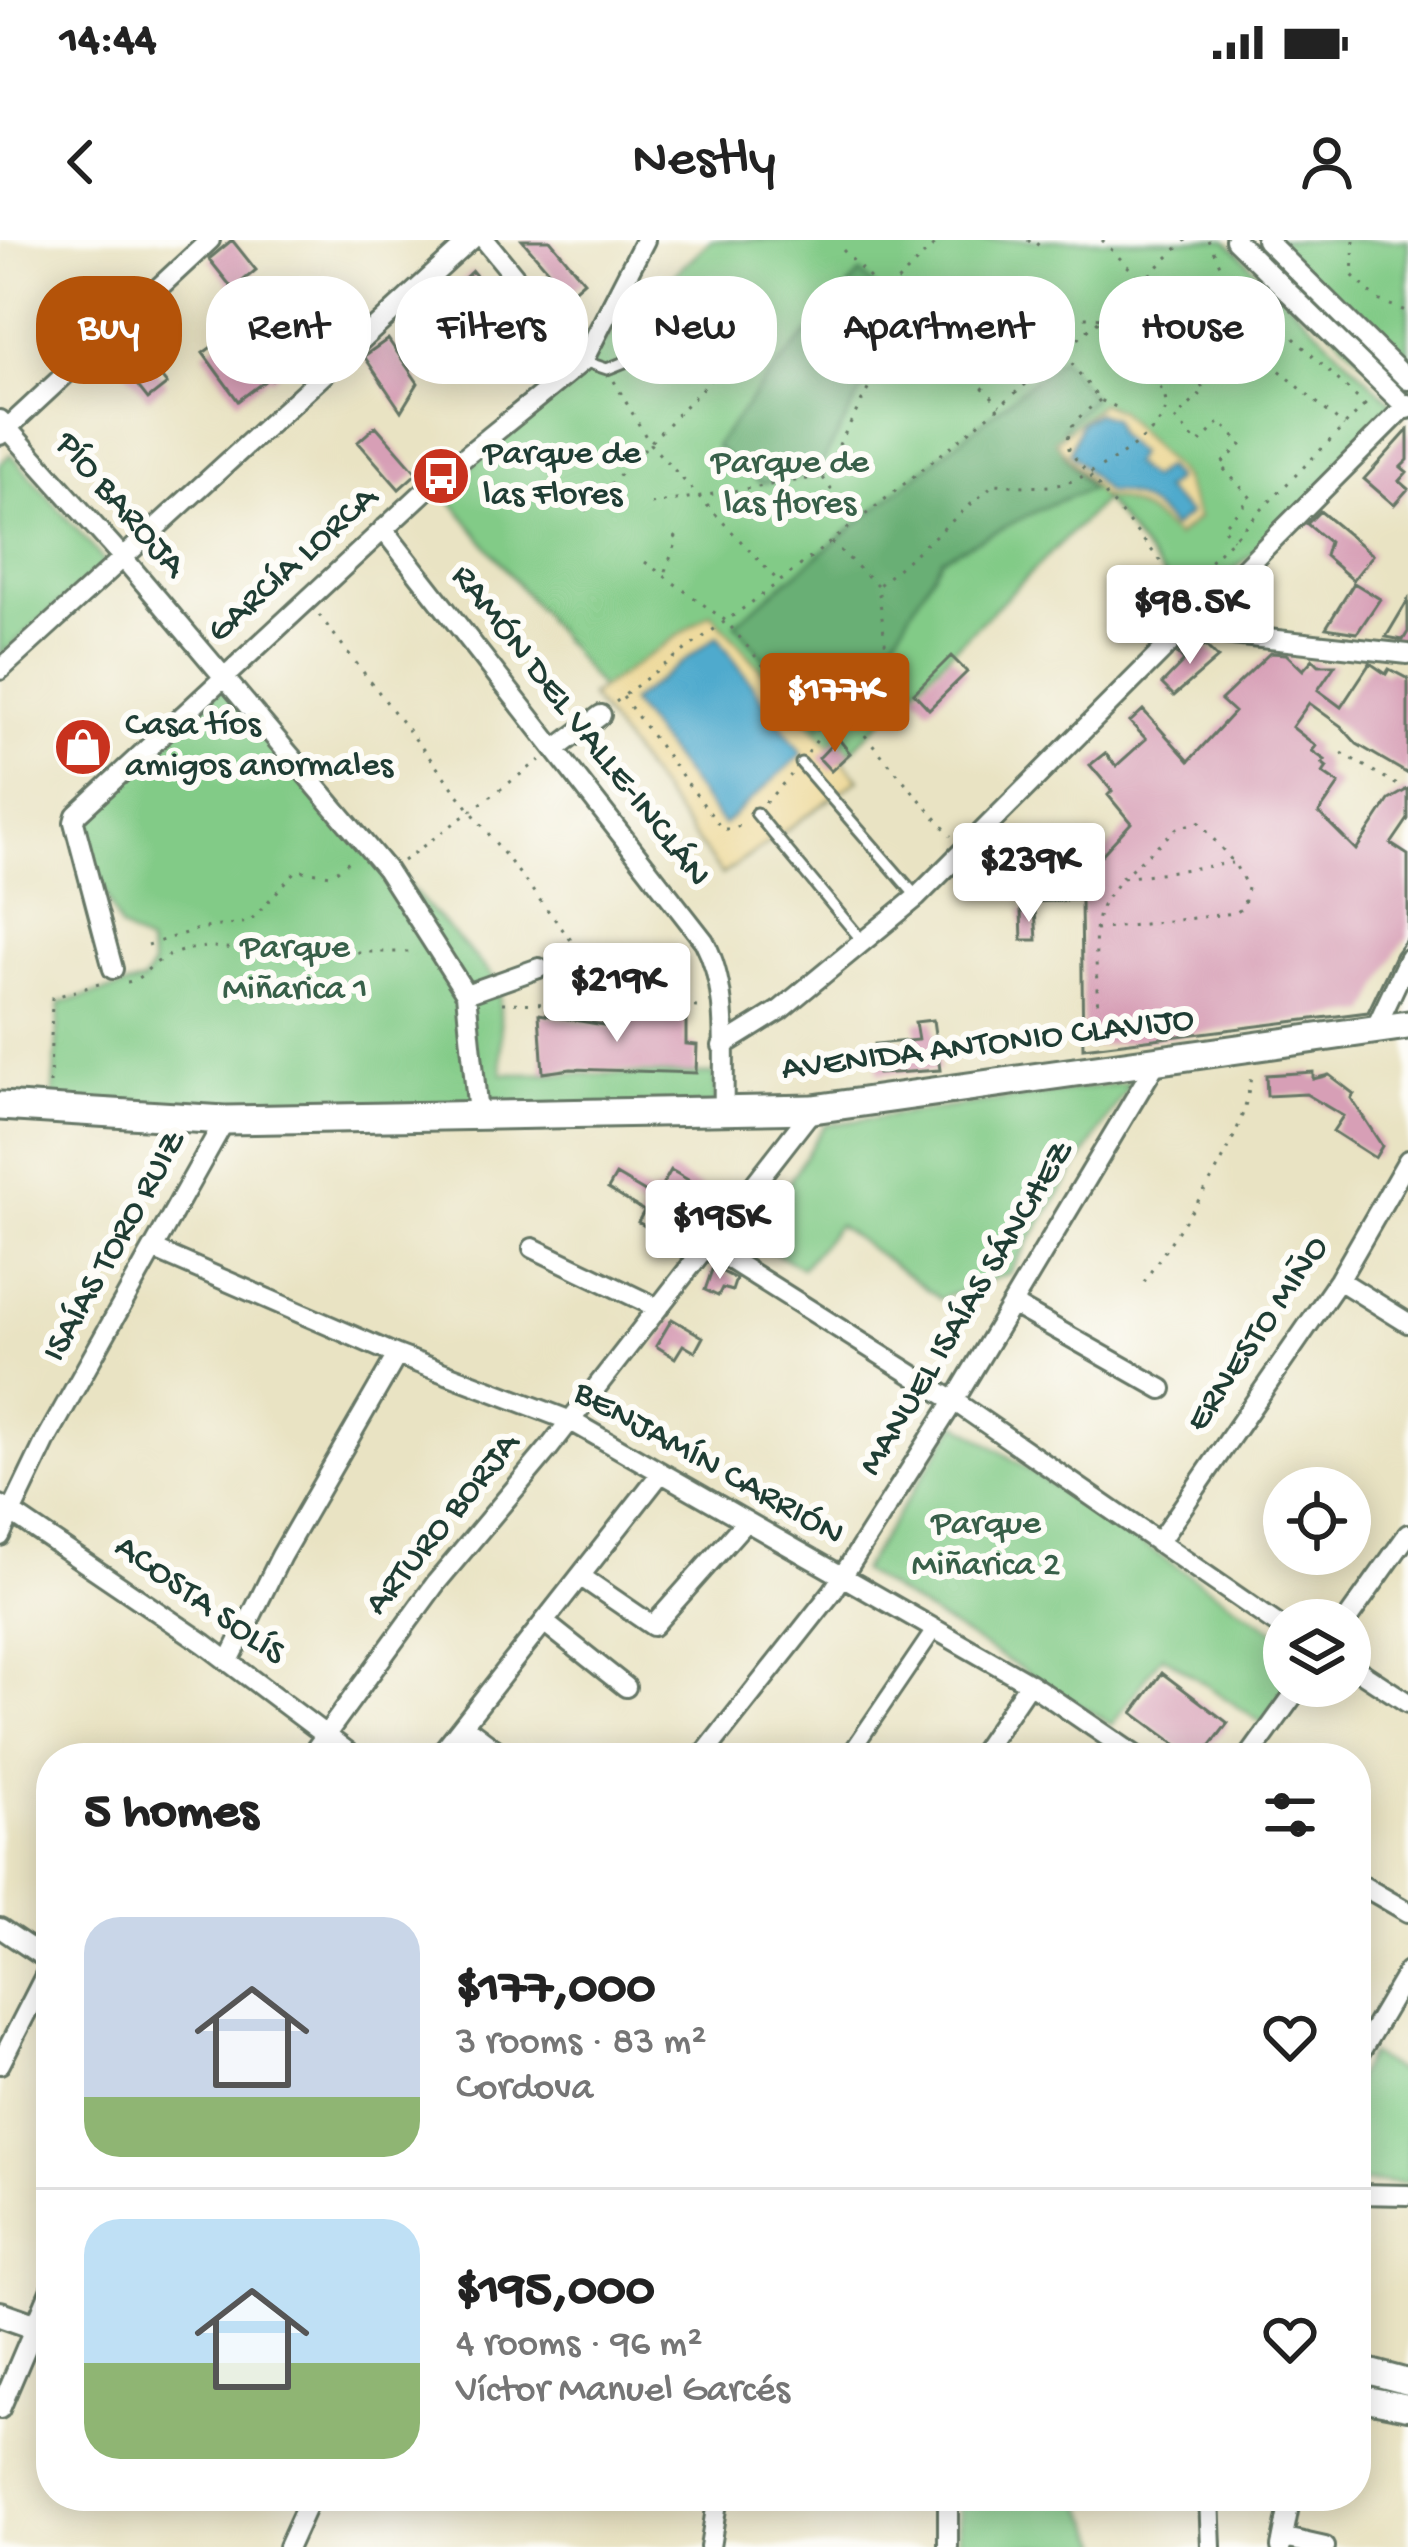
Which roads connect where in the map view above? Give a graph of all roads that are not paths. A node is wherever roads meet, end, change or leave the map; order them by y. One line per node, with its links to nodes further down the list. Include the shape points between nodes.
1 (210, 240): 13 (street)
2 (471, 240): 15 (street)
3 (485, 240): 8 (street)
4 (645, 240): 9 (street, GARCÍA LORCA)
5 (1235, 240): 7 (street)
6 (1270, 244): 7 (street); 10 (street)
7 (1261, 266): 12 (street)
8 (514, 276)
9 (588, 351)
10 (1408, 380)
11 (555, 384): 14 (street, GARCÍA LORCA)
12 (1407, 406): 16 (street)
13 (2, 428): 15 (street, PÍO BAROJA)
14 (383, 530): 19 (street, GARCÍA LORCA); 21 (street, RAMÓN DEL VALLE-INCLÁN)
15 (124, 560): 18 (street); 19 (street, PÍO BAROJA)
16 (1185, 630): 17 (street); 24 (street)
17 (1408, 654)
18 (0, 670)
19 (223, 675): 28 (street, GARCÍA LORCA, via 76,815); 29 (street, PÍO BAROJA, via 386,869)
20 (601, 715): 21 (street)
21 (556, 748): 32 (street, RAMÓN DEL VALLE-INCLÁN, via 704,941 717,966)
22 (801, 763): 24 (lane)
23 (756, 813): 25 (lane)
24 (917, 897): 25 (street)
25 (864, 944): 32 (street)
26 (1408, 958): 31 (street)
27 (539, 968): 29 (street)
28 (113, 969)
29 (467, 999): 37 (street, PÍO BAROJA)
30 (1408, 1025): 31 (main road, AVENIDA ANTONIO CLAVIJO)
31 (1375, 1029): 33 (main road, AVENIDA ANTONIO CLAVIJO)
32 (722, 1046): 36 (street, RAMÓN DEL VALLE-INCLÁN)
33 (1156, 1063): 35 (main road, AVENIDA ANTONIO CLAVIJO); 44 (street, MANUEL ISAÍAS SÁNCHEZ)
34 (0, 1106): 38 (main road, AVENIDA ANTONIO CLAVIJO)
35 (813, 1108): 36 (main road, AVENIDA ANTONIO CLAVIJO); 40 (street, ARTURO BORJA)
36 (724, 1112): 37 (main road, AVENIDA ANTONIO CLAVIJO)
37 (478, 1114): 38 (main road, AVENIDA ANTONIO CLAVIJO)
38 (225, 1120): 42 (street, ISAÍAS TORO RUIZ)
39 (1408, 1160): 43 (street, ERNESTO MIÑO)
40 (707, 1245): 45 (street, ARTURO BORJA); 49 (street)
41 (533, 1248): 45 (street)
42 (153, 1249): 47 (street, BENJAMÍN CARRIÓN); 52 (street, ISAÍAS TORO RUIZ)
43 (1339, 1280): 46 (street); 56 (street, ERNESTO MIÑO)
44 (1012, 1304): 48 (street); 49 (street, MANUEL ISAÍAS SÁNCHEZ)
45 (658, 1308): 50 (street, ARTURO BORJA)
46 (1408, 1323)
47 (397, 1355): 50 (street, BENJAMÍN CARRIÓN); 63 (street)
48 (1162, 1389)
49 (954, 1401): 56 (street); 58 (street, MANUEL ISAÍAS SÁNCHEZ)
50 (570, 1421): 51 (street, BENJAMÍN CARRIÓN); 70 (street, ARTURO BORJA)
51 (661, 1473): 53 (street, BENJAMÍN CARRIÓN); 57 (street)
52 (7, 1509): 55 (street, ISAÍAS TORO RUIZ); 63 (street, ACOSTA SOLÍS)
53 (746, 1521): 57 (street, via 653,1626); 58 (street, BENJAMÍN CARRIÓN)
54 (1408, 1534): 59 (street)
55 (0, 1536)
56 (1158, 1544): 60 (street)
57 (580, 1576): 61 (street)
58 (841, 1577): 62 (street, BENJAMÍN CARRIÓN); 75 (street, MANUEL ISAÍAS SÁNCHEZ)
59 (1362, 1599)
60 (1263, 1615)
61 (544, 1622): 66 (street); 69 (street)
62 (934, 1630): 65 (street, BENJAMÍN CARRIÓN); 76 (street)
63 (229, 1661): 70 (street, ACOSTA SOLÍS)
64 (1371, 1679): 67 (street)
65 (1029, 1683): 77 (street); 78 (street, BENJAMÍN CARRIÓN)
66 (626, 1687)
67 (1408, 1703)
68 (1285, 1707): 79 (street)
69 (464, 1724): 73 (street); 74 (street)
70 (325, 1733): 71 (street, ARTURO BORJA); 72 (street, ACOSTA SOLÍS)
71 (319, 1743)
72 (337, 1743)
73 (449, 1743)
74 (488, 1743)
75 (713, 1743)
76 (857, 1743)
77 (988, 1743)
78 (1102, 1743)
79 (1259, 1743)
80 (1371, 1891): 81 (street)
81 (1408, 1912)
82 (0, 1928): 83 (street)
83 (36, 1953)
84 (1408, 1971): 86 (street)
85 (36, 1993): 87 (street)
86 (1371, 2034)
87 (0, 2065)
88 (1371, 2194): 89 (street)
89 (1408, 2195)
90 (0, 2314): 92 (street)
91 (0, 2331): 93 (street)
92 (36, 2335)
93 (36, 2337)
94 (36, 2347): 99 (street)
95 (1371, 2372): 96 (street)
96 (1408, 2382)
97 (1371, 2400): 98 (street)
98 (1408, 2407)
99 (0, 2409)
100 (304, 2511): 106 (street)
101 (716, 2511): 107 (street)
102 (949, 2511): 108 (street)
103 (1209, 2511): 109 (street)
104 (1288, 2511): 105 (street)
105 (1283, 2542): 110 (street)
106 (288, 2547)
107 (710, 2547)
108 (948, 2547)
109 (1211, 2547)
110 (1325, 2547)

